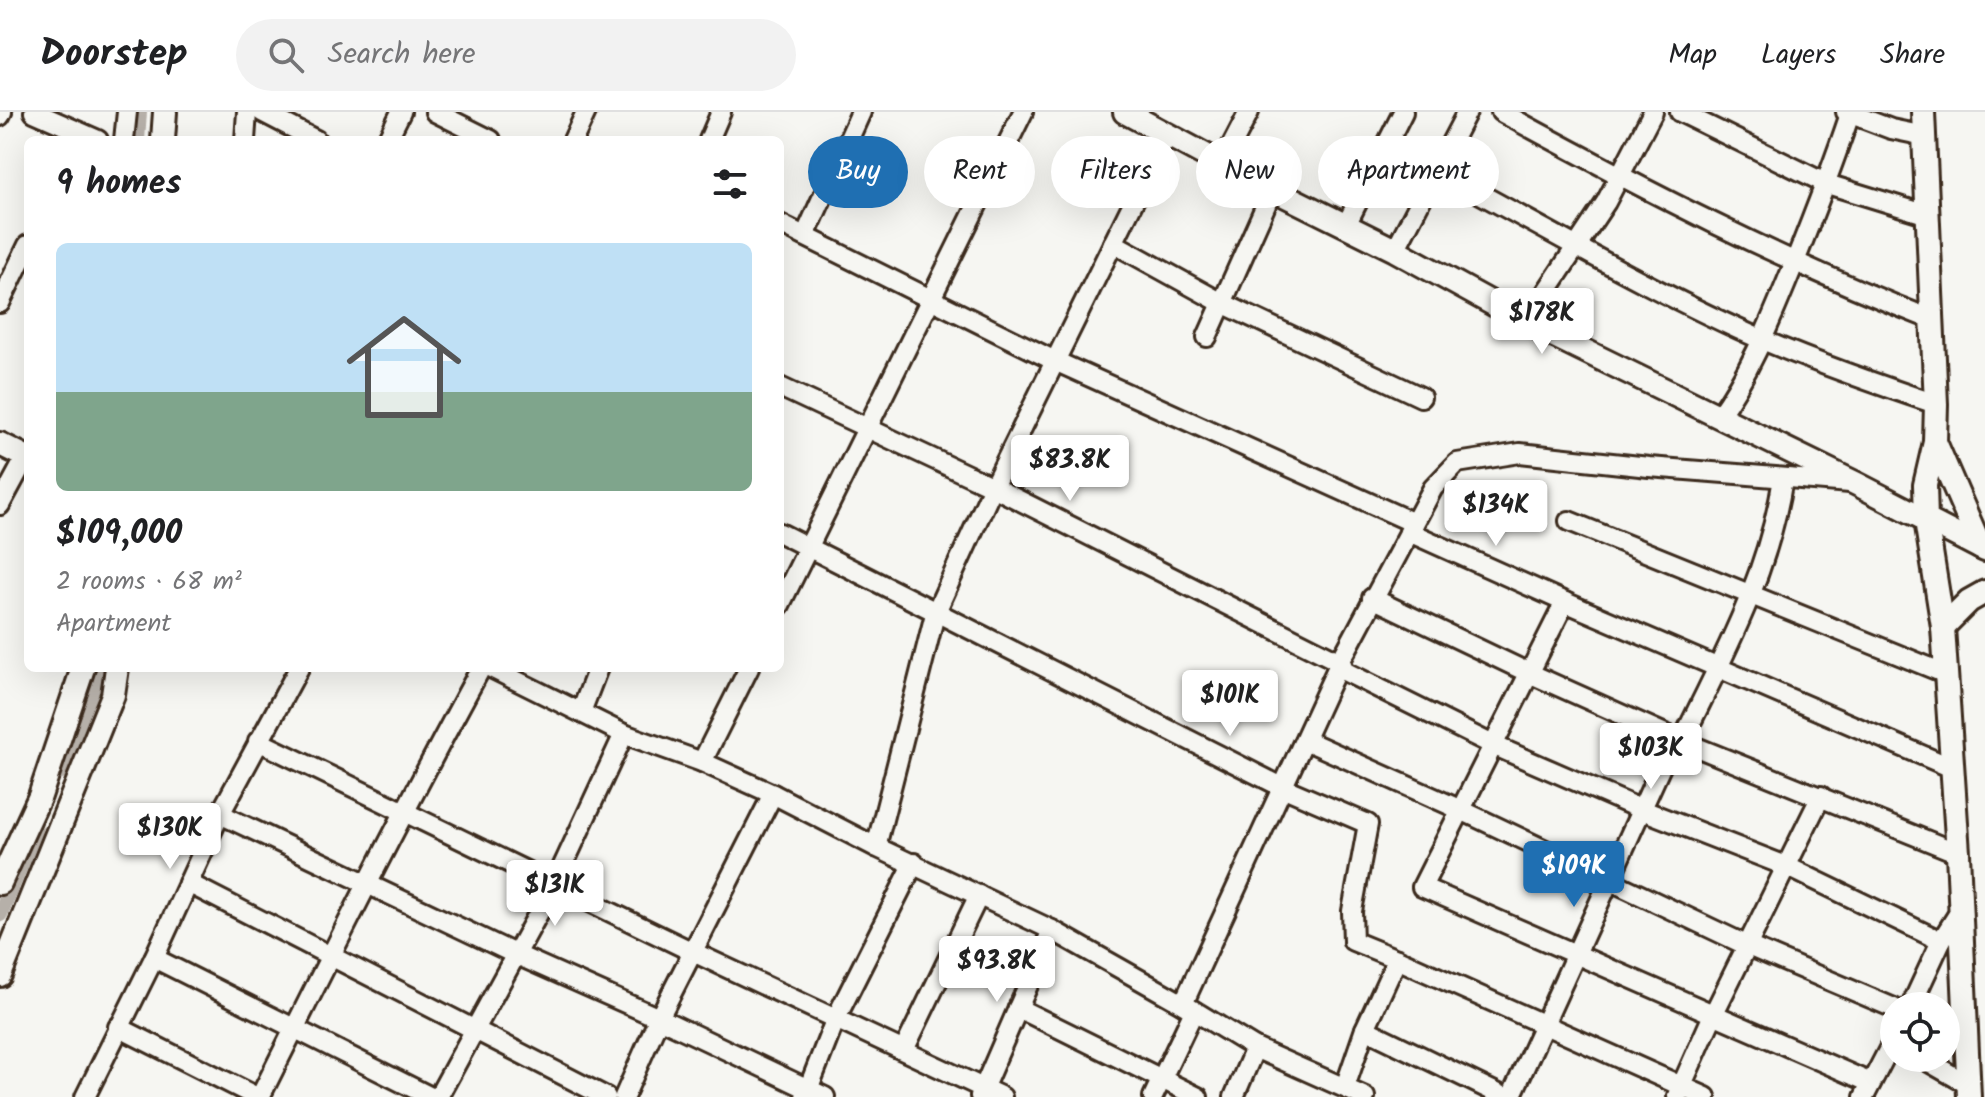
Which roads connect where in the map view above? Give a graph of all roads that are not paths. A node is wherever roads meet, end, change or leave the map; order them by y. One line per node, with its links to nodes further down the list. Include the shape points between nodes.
1 (34, 112): 22 (street)
2 (127, 112): 23 (street)
3 (165, 112): 24 (street)
4 (247, 112): 25 (street)
5 (262, 112): 26 (street)
6 (401, 112): 27 (street)
7 (435, 112): 28 (street)
8 (586, 112): 29 (street)
9 (721, 112): 30 (street)
10 (861, 112): 44 (street)
11 (1023, 112): 50 (street)
12 (1125, 112): 21 (street)
13 (1249, 112): 31 (street)
14 (1403, 112): 42 (street)
15 (1467, 112): 32 (street)
16 (1501, 112): 35 (street)
17 (1653, 112): 35 (street)
18 (1680, 112): 36 (street)
19 (1923, 112): 33 (street)
20 (1848, 113): 33 (street); 36 (street)
21 (1167, 134): 34 (street); 45 (street)
22 (89, 136)
23 (124, 136)
24 (163, 136)
25 (245, 136)
26 (308, 136)
27 (389, 136)
28 (483, 136)
29 (575, 136)
30 (711, 136)
31 (1237, 136)
32 (1454, 136)
33 (1925, 136): 41 (street)
34 (1196, 150)
35 (1621, 177): 46 (street); 49 (street)
36 (1827, 184): 41 (street); 49 (street)
37 (1302, 203): 42 (street)
38 (1499, 204): 46 (street)
39 (1264, 208): 52 (street)
40 (1417, 208): 47 (street)
41 (1928, 215): 53 (street)
42 (1346, 225): 47 (street)
43 (784, 226): 44 (street)
44 (805, 236): 50 (street)
45 (1113, 243): 52 (street); 57 (street)
46 (1578, 246): 54 (street); 56 (street)
47 (1395, 250): 54 (street)
48 (24, 253): 51 (street)
49 (1794, 263): 53 (street); 56 (street)
50 (930, 300): 57 (street); 62 (street)
51 (0, 303)
52 (1222, 303): 55 (street); 59 (street)
53 (1933, 320): 60 (street)
54 (1526, 322): 61 (street)
55 (1207, 337)
56 (1763, 340): 60 (street); 61 (street)
57 (1055, 361): 69 (street); 73 (street)
58 (784, 389): 62 (street)
59 (1421, 397)
60 (1936, 404): 63 (street)
61 (1718, 417): 68 (street)
62 (866, 427): 69 (street); 75 (street)
63 (1935, 442): 71 (street, via 1925,485); 76 (street)
64 (0, 444): 65 (street)
65 (24, 456)
66 (24, 463): 70 (street)
67 (1783, 478): 68 (street); 73 (street, via 1520,453 1457,463 1433,488); 78 (street)
68 (1857, 484): 71 (street)
69 (993, 487): 82 (street); 84 (street)
70 (0, 505)
71 (1926, 520): 76 (street); 83 (street)
72 (1569, 521): 78 (street)
73 (1412, 528): 80 (street); 81 (street)
74 (784, 535): 75 (street)
75 (808, 549): 79 (street); 82 (street)
76 (1983, 549)
77 (1985, 592): 83 (street)
78 (1752, 595): 85 (street); 94 (street)
79 (784, 597)
80 (1372, 598): 84 (street); 93 (street)
81 (1565, 602): 85 (street); 93 (street)
82 (935, 614): 103 (street); 110 (street)
83 (1943, 627): 94 (street)
84 (1340, 662): 98 (street); 100 (street, via 1346,672)
85 (1718, 668): 97 (street); 102 (street)
86 (82, 672): 115 (street, via 40,796)
87 (116, 672): 130 (street, via 113,695)
88 (297, 672): 99 (street)
89 (479, 672): 108 (street)
90 (499, 672): 95 (street)
91 (596, 672): 95 (street)
92 (747, 672): 101 (street)
93 (1529, 673): 97 (street); 100 (street)
94 (1946, 674): 102 (street)
95 (581, 712): 96 (street)
96 (624, 734): 101 (street); 117 (street)
97 (1678, 739): 105 (street); 106 (street)
98 (1305, 740): 103 (street); 107 (street)
99 (258, 741): 108 (street); 109 (street)
100 (1495, 746): 106 (street); 107 (street)
101 (702, 762): 104 (street)
102 (1952, 768): 111 (street)
103 (1282, 787): 129 (street, via 1368,824 1352,911 1353,941); 133 (street)
104 (773, 794): 110 (street); 124 (street)
105 (1821, 796): 111 (street); 113 (street)
106 (1640, 809): 113 (street); 114 (street)
107 (1461, 810): 114 (street); 125 (street, via 1422,887)
108 (403, 811): 117 (street); 118 (street)
109 (220, 814): 116 (street); 118 (street)
110 (876, 847): 112 (street)
111 (1958, 853): 120 (street)
112 (914, 863): 119 (street); 137 (street)
113 (1786, 866): 122 (street); 123 (street)
114 (1611, 880): 123 (street); 125 (street)
115 (0, 883)
116 (188, 883): 127 (street); 128 (street)
117 (555, 883): 124 (street); 126 (street)
118 (369, 884): 126 (street); 127 (street)
119 (979, 895): 121 (street); 144 (street)
120 (1960, 911): 122 (street); 150 (street)
121 (1052, 930): 133 (street); 134 (street)
122 (1941, 941): 131 (street)
123 (1748, 946): 132 (street); 135 (street)
124 (693, 952): 136 (street); 137 (street)
125 (1576, 954): 135 (street); 138 (street)
126 (517, 955): 136 (street); 142 (street)
127 (331, 957): 140 (street); 142 (street)
128 (154, 958): 139 (street); 140 (street)
129 (1397, 959): 138 (street); 141 (street)
130 (0, 975)
131 (1917, 992)
132 (1880, 1002)
133 (1189, 1007): 143 (street); 147 (street)
134 (1018, 1008): 147 (street); 152 (street)
135 (1713, 1015): 149 (street); 151 (street)
136 (659, 1018): 153 (street); 159 (street)
137 (836, 1018): 144 (street); 153 (street)
138 (1543, 1024): 151 (street); 165 (street)
139 (118, 1027): 154 (street); 155 (street)
140 (295, 1028): 155 (street); 156 (street)
141 (1365, 1029): 148 (street); 165 (street)
142 (476, 1032): 157 (street); 158 (street)
143 (1255, 1048): 148 (street); 163 (street)
144 (904, 1050): 152 (street)
145 (1880, 1067): 149 (street)
146 (1942, 1072): 150 (street)
147 (1162, 1079): 161 (street); 162 (street)
148 (1345, 1087): 164 (street)
149 (1868, 1090)
150 (1969, 1091)
151 (1679, 1092): 166 (street)
152 (982, 1093): 160 (street)
153 (813, 1094)
154 (85, 1097)
155 (258, 1097)
156 (431, 1097)
157 (438, 1097)
158 (606, 1097)
159 (624, 1097)
160 (1002, 1097)
161 (1153, 1097)
162 (1198, 1097)
163 (1234, 1097)
164 (1365, 1097)
165 (1508, 1097)
166 (1706, 1097)

